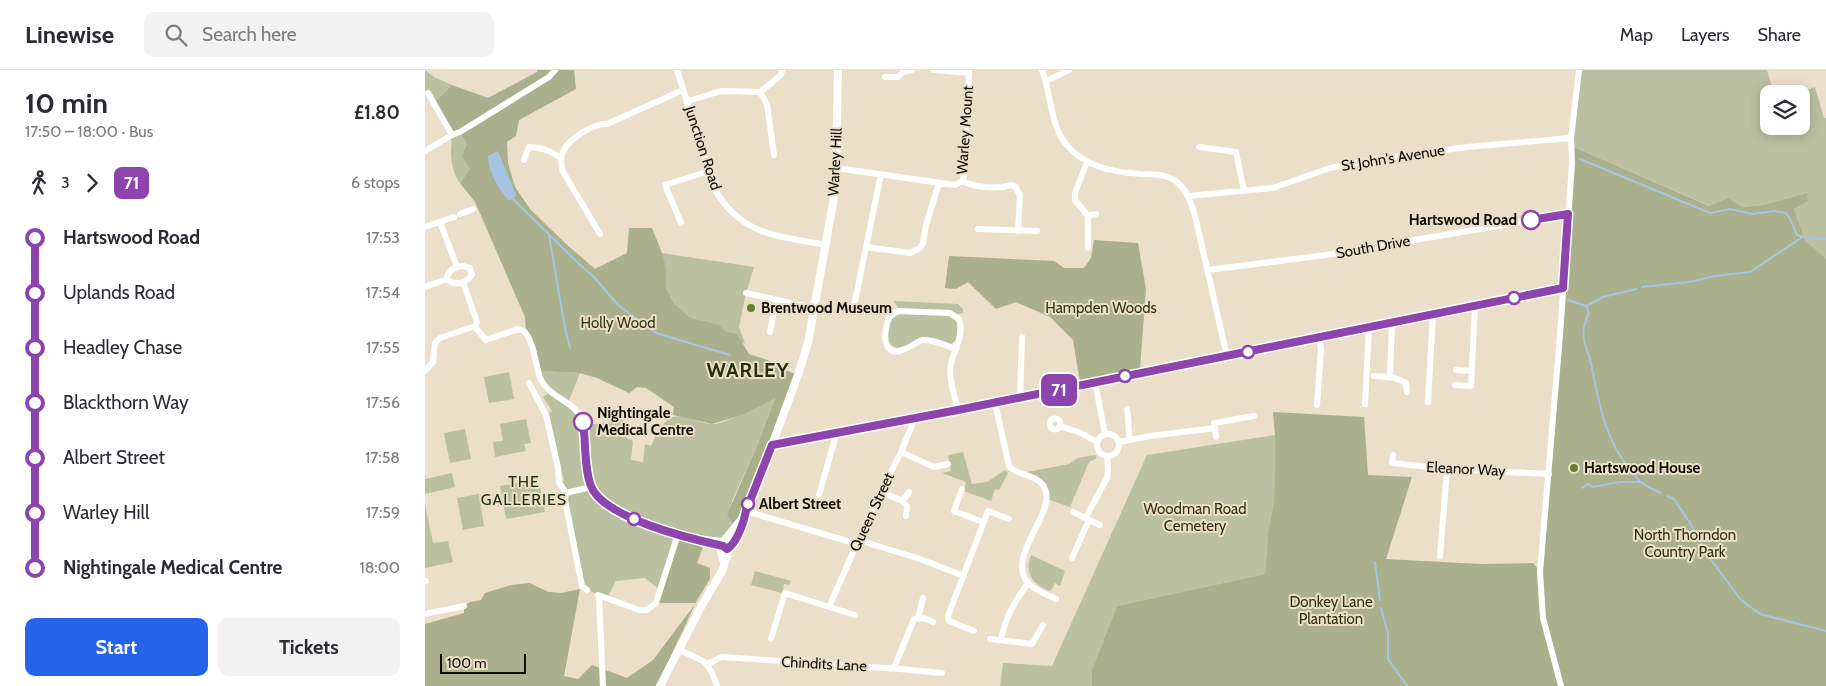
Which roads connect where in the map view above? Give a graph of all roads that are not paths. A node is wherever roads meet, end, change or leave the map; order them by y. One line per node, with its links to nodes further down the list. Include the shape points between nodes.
1 (555, 70): 19 (street, via 549,77)
2 (677, 70): 13 (street, Junction Road)
3 (782, 70): 14 (street, via 781,75)
4 (838, 70): 27 (main road, Warley Hill)
5 (912, 70): 11 (street, via 898,77)
6 (933, 70): 10 (street)
7 (1042, 70): 12 (street)
8 (1069, 70): 12 (street)
9 (1579, 70): 20 (street)
10 (969, 71): 30 (street, Warley Mount)
11 (885, 77)
12 (1046, 80): 26 (street, via 1059,132)
13 (683, 90): 17 (street, Junction Road); 24 (street, via 602,124 569,142)
14 (760, 92): 17 (street, via 721,91); 23 (street, via 767,104)
15 (428, 93): 16 (street)
16 (433, 100): 18 (street); 19 (street)
17 (688, 101): 28 (street, Junction Road)
18 (425, 105)
19 (452, 135): 22 (street)
20 (1571, 138): 32 (street, St John's Avenue, via 1467,147 1349,163 1273,188); 36 (street)
21 (1203, 149): 32 (street, via 1237,152)
22 (425, 151)
23 (774, 155)
24 (561, 158): 25 (street, via 549,150 529,147); 44 (street, via 561,170)
25 (524, 160)
26 (1087, 162): 33 (street, via 1114,171 1166,176 1177,182); 37 (street, via 1075,200)
27 (836, 168): 29 (street, Warley Mount); 45 (main road, Warley Hill)
28 (709, 171): 39 (street, via 665,185); 45 (street, Junction Road, via 715,190 726,207 752,228)
29 (881, 174): 31 (street, Warley Mount); 46 (street)
30 (962, 181): 31 (street, Warley Mount, via 955,185); 42 (street, via 979,186 1015,186 1020,195)
31 (939, 183): 46 (street, via 926,225 923,250 910,253)
32 (1244, 191): 33 (street, St John's Avenue)
33 (1189, 196): 49 (street)
34 (473, 210): 38 (street)
35 (1097, 214): 37 (street)
36 (1568, 214): 49 (street, South Drive, via 1326,256); 53 (street)
37 (1089, 216): 47 (street)
38 (440, 222): 40 (street); 48 (street)
39 (681, 224)
40 (425, 228)
41 (978, 230): 42 (street)
42 (1019, 231): 43 (street)
43 (1037, 231)
44 (600, 234)
45 (826, 245): 57 (main road, Warley Hill)
46 (866, 247): 58 (street)
47 (1088, 248)
48 (457, 267): 50 (street, via 450,271); 51 (street, via 467,266 472,271 469,279)
49 (1208, 270): 67 (street)
50 (447, 279): 51 (street, via 453,284); 52 (street)
51 (463, 282): 61 (street, via 477,322)
52 (425, 287)
53 (1563, 288): 56 (street); 100 (street)
54 (746, 293): 55 (street)
55 (776, 301): 57 (street); 63 (street)
56 (1475, 306): 59 (street); 69 (street)
57 (813, 308): 94 (main road, Warley Hill, via 806,349)
58 (853, 311)
59 (1433, 314): 60 (street); 78 (street)
60 (1392, 322): 62 (street); 72 (street)
61 (475, 327): 70 (street, via 437,340 433,362); 101 (street, via 485,340 518,329 526,333 542,383 577,411 583,422)
62 (1369, 327): 65 (street); 80 (street)
63 (770, 332)
64 (1023, 337): 77 (street)
65 (1319, 337): 67 (street); 81 (street)
66 (956, 349): 66 (street, via 960,327 954,314 899,311 891,314 887,322 885,340 892,350 902,350 927,340); 83 (street, via 950,370)
67 (1227, 356): 73 (street)
68 (1456, 370): 69 (street)
69 (1472, 370): 75 (street, via 1471,386)
70 (425, 371)
71 (1374, 376): 72 (street)
72 (1390, 377): 76 (street, via 1406,383)
73 (1095, 382): 77 (street); 89 (street)
74 (529, 383): 105 (street, via 547,415 559,482)
75 (1455, 385)
76 (1407, 392)
77 (1020, 398): 79 (street)
78 (1428, 402)
79 (995, 403): 83 (street); 125 (street, via 1009,466 1039,481 1047,494 1024,553 1023,568)
80 (1365, 404)
81 (1317, 405)
82 (1127, 409): 91 (street)
83 (958, 410): 85 (street)
84 (1254, 416): 86 (street)
85 (915, 418): 88 (street); 95 (street, Queen Street)
86 (1214, 423): 90 (street); 91 (street)
87 (1060, 426): 92 (street)
88 (836, 434): 94 (street); 106 (street)
89 (1105, 434): 92 (street); 93 (street, via 1112,434)
90 (1216, 437)
91 (1130, 440): 93 (street)
92 (1097, 442): 97 (street, via 1099,453)
93 (1119, 442): 97 (street, via 1116,452)
94 (772, 445): 108 (main road, Warley Hill)
95 (901, 452): 98 (street, via 934,467); 103 (street, Queen Street)
96 (1393, 455): 99 (street, Eleanor Way, via 1392,464)
97 (1107, 456): 112 (street, via 1107,478)
98 (948, 464)
99 (1447, 469): 100 (street, Eleanor Way); 120 (street)
100 (1549, 474): 147 (street, via 1540,572 1543,618)
101 (591, 487): 105 (street); 115 (street, via 598,497 620,513)
102 (962, 489): 113 (street, via 954,511)
103 (880, 492): 107 (street); 117 (street, Queen Street)
104 (909, 492): 107 (street)
105 (566, 493): 126 (street, via 582,586)
106 (819, 495)
107 (901, 500): 110 (street, via 907,506)
108 (746, 511): 117 (street); 119 (main road, Warley Hill, via 745,520)
109 (1073, 512): 112 (street)
110 (906, 516)
111 (1009, 519): 113 (street, via 988,511)
112 (1087, 519): 114 (street); 121 (street)
113 (983, 522): 124 (street)
114 (1100, 525)
115 (678, 534): 116 (street); 144 (street, via 656,603 647,610 598,596)
116 (699, 539): 118 (street); 119 (street)
117 (857, 542): 124 (street, via 917,558); 130 (street, Queen Street)
118 (713, 544): 119 (street); 122 (street, via 719,548)
119 (726, 544): 122 (main road, Warley Hill); 123 (main road, Warley Hill)
120 (1440, 556)
121 (1072, 558)
122 (722, 560): 123 (main road, Warley Hill)
123 (719, 574): 140 (main road, Warley Hill)
124 (964, 576): 136 (street, via 947,619)
125 (1028, 583): 128 (street); 139 (street, via 1013,604)
126 (587, 590)
127 (923, 598): 133 (street)
128 (1056, 599)
129 (464, 606): 131 (street)
130 (829, 607): 132 (street); 137 (street, via 785,593)
131 (425, 614)
132 (855, 615)
133 (918, 618): 134 (street); 142 (street, via 912,623)
134 (933, 622)
135 (1043, 625): 139 (street, via 1032,644)
136 (974, 631)
137 (771, 639)
138 (989, 639): 139 (street)
139 (1001, 640)
140 (679, 650): 141 (street); 145 (main road, Warley Hill)
141 (707, 664): 142 (street, Chindits Lane, via 721,657); 146 (street)
142 (894, 668): 143 (street, Chindits Lane)
143 (942, 673)
144 (603, 686)
145 (661, 686)
146 (717, 686)
147 (1561, 686)

